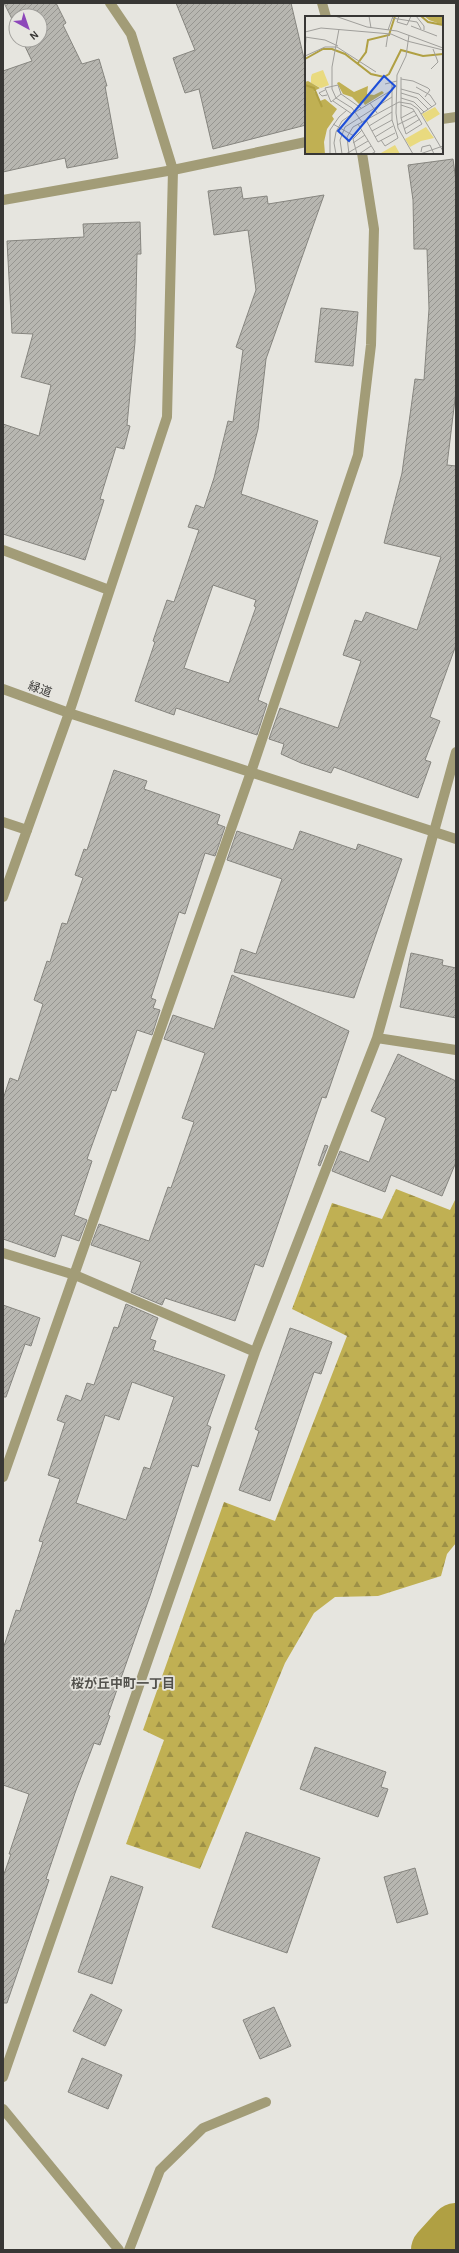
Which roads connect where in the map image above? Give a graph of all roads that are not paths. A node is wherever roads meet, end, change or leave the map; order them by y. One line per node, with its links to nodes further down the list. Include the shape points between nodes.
1 (110, 3): 8 (street, via 131,34)
2 (322, 3): 3 (street)
3 (326, 16)
4 (456, 117): 5 (street)
5 (443, 119)
6 (305, 142): 8 (street)
7 (362, 154): 15 (street, via 374,229 371,344 358,455)
8 (173, 170): 9 (street); 11 (street, via 167,417)
9 (3, 200)
10 (3, 550): 11 (street)
11 (110, 590): 13 (street)
12 (3, 689): 13 (street, 緑道)
13 (69, 713): 15 (street, 緑道); 17 (street)
14 (456, 752): 18 (street)
15 (251, 772): 18 (street, 緑道); 24 (street)
16 (3, 822): 17 (street)
17 (27, 830): 20 (street)
18 (434, 832): 19 (street, 緑道); 21 (street)
19 (456, 839)
20 (3, 897)
21 (377, 1038): 22 (street); 25 (street)
22 (456, 1050)
23 (3, 1253): 24 (street)
24 (75, 1275): 25 (street); 26 (street)
25 (255, 1352): 27 (street)
26 (3, 1477)
27 (3, 2077)
28 (266, 2102): 31 (street, via 203,2128 160,2170)
29 (3, 2109): 30 (street)
30 (119, 2250)
31 (129, 2250)

